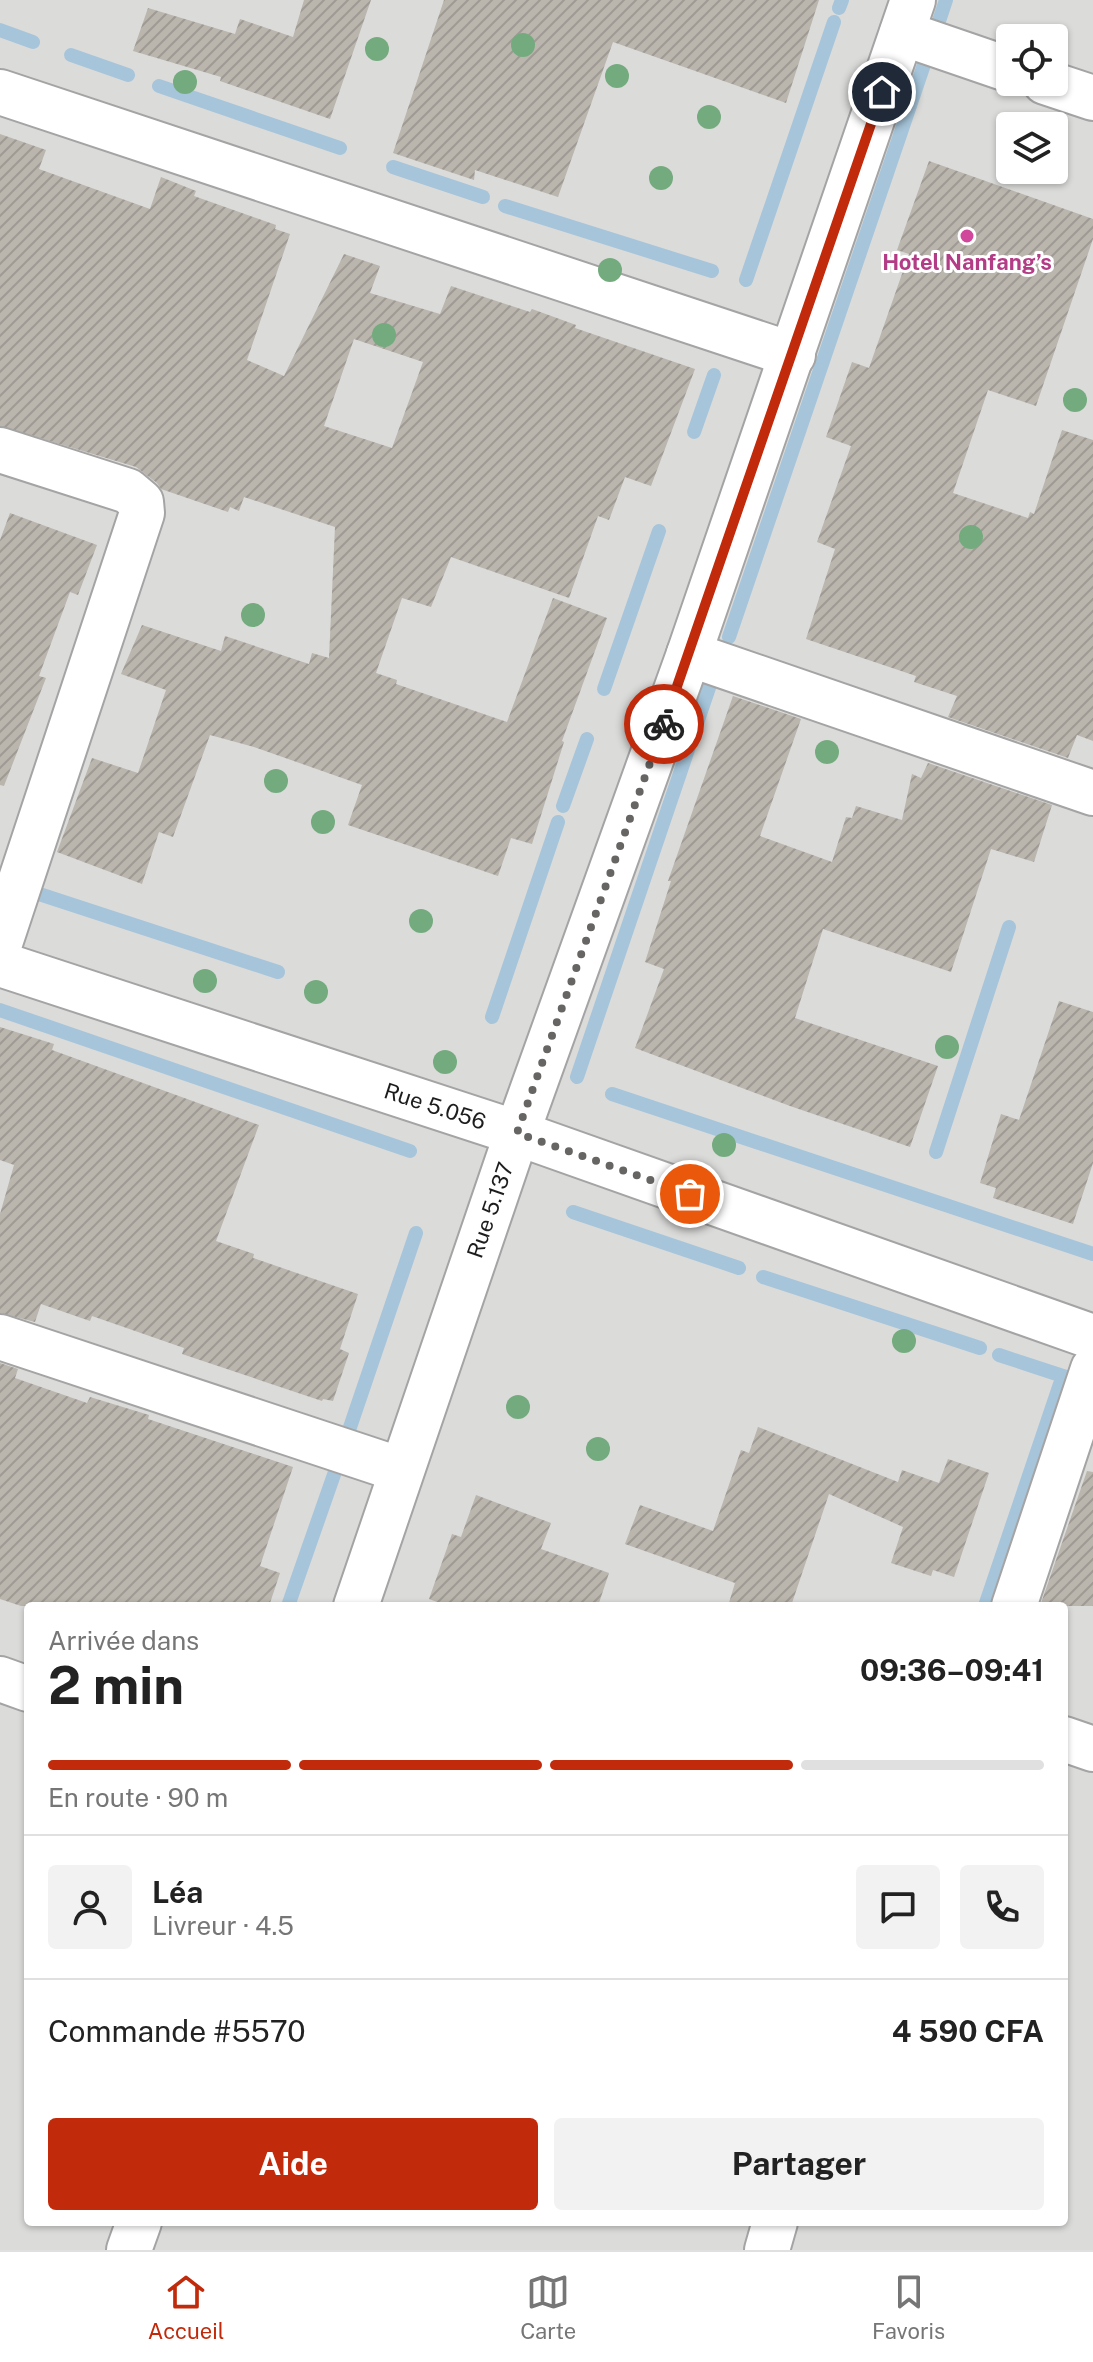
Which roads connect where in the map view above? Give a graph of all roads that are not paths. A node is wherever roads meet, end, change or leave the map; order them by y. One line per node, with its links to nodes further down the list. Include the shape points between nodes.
1 (907, 17): 2 (street); 6 (street, Rue 5.137)
2 (996, 63)
3 (1068, 90): 5 (street)
4 (0, 92): 6 (street)
5 (1093, 98)
6 (793, 355): 8 (street, Rue 5.137)
7 (0, 450): 10 (street, via 128,491 141,502 142,513)
8 (689, 654): 9 (street); 12 (street, Rue 5.137)
9 (1093, 793)
10 (0, 943)
11 (0, 964): 12 (street, Rue 5.056)
12 (517, 1133): 14 (street, Rue 5.056); 16 (street, Rue 5.137)
13 (0, 1337): 16 (street)
14 (1093, 1337)
15 (1093, 1369): 18 (street)
16 (401, 1470): 17 (street, Rue 5.137)
17 (357, 1602)
18 (1015, 1602)
19 (0, 1679): 20 (street)
20 (24, 1688)
21 (1068, 1740): 22 (street)
22 (1093, 1749)
23 (138, 2226): 25 (street)
24 (774, 2226): 26 (street)
25 (129, 2250)
26 (767, 2250)

